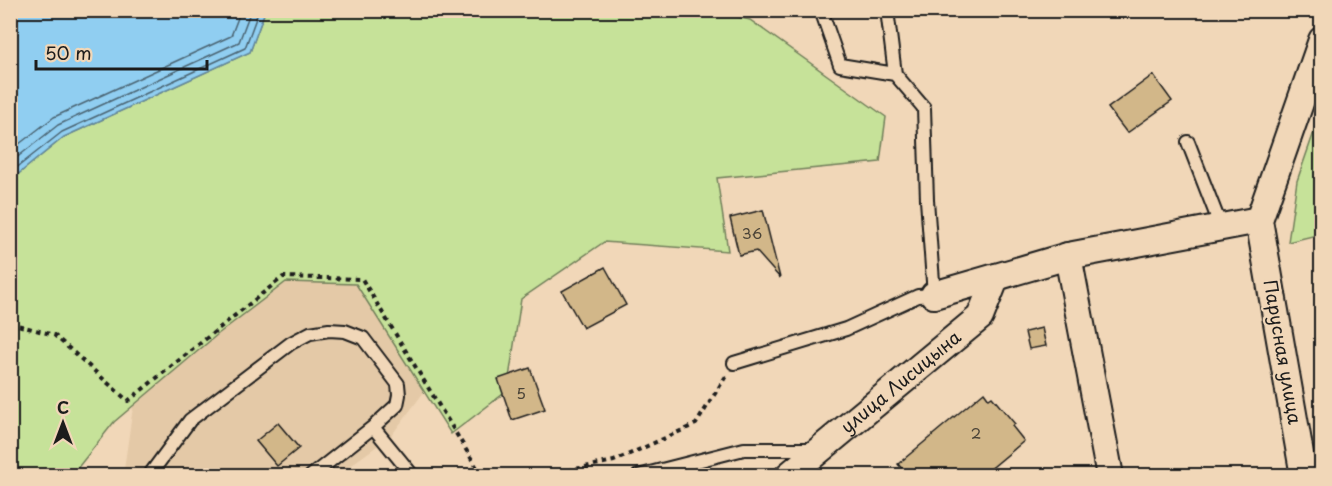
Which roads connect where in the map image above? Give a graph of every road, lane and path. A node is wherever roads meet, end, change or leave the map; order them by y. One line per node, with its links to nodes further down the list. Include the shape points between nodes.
1 (821, 10): 4 (lane, via 840,65)
2 (887, 10): 4 (lane)
3 (1322, 40): 6 (street)
4 (895, 74): 10 (lane, via 924,108)
5 (1188, 142): 7 (lane)
6 (1258, 220): 7 (street); 23 (street, Парусная улица)
7 (1221, 227): 8 (street)
8 (1068, 256): 9 (street); 22 (street)
9 (996, 277): 10 (street); 15 (street, улица Лисицына, via 980,317)
10 (934, 296): 12 (lane, via 918,296 846,329)
11 (10, 323): 13 (path, via 54,335 128,401)
12 (734, 363): 19 (path, via 696,424 614,461)
13 (156, 379)
14 (373, 427): 16 (lane, via 396,405 398,384 363,338 345,331 310,333 291,343 190,420); 17 (lane); 18 (lane)
15 (820, 449): 20 (lane, via 744,449); 21 (street, улица Лисицына)
16 (151, 476)
17 (311, 476)
18 (412, 476)
19 (540, 476)
20 (638, 476)
21 (788, 476)
22 (1110, 476)
23 (1304, 476)

